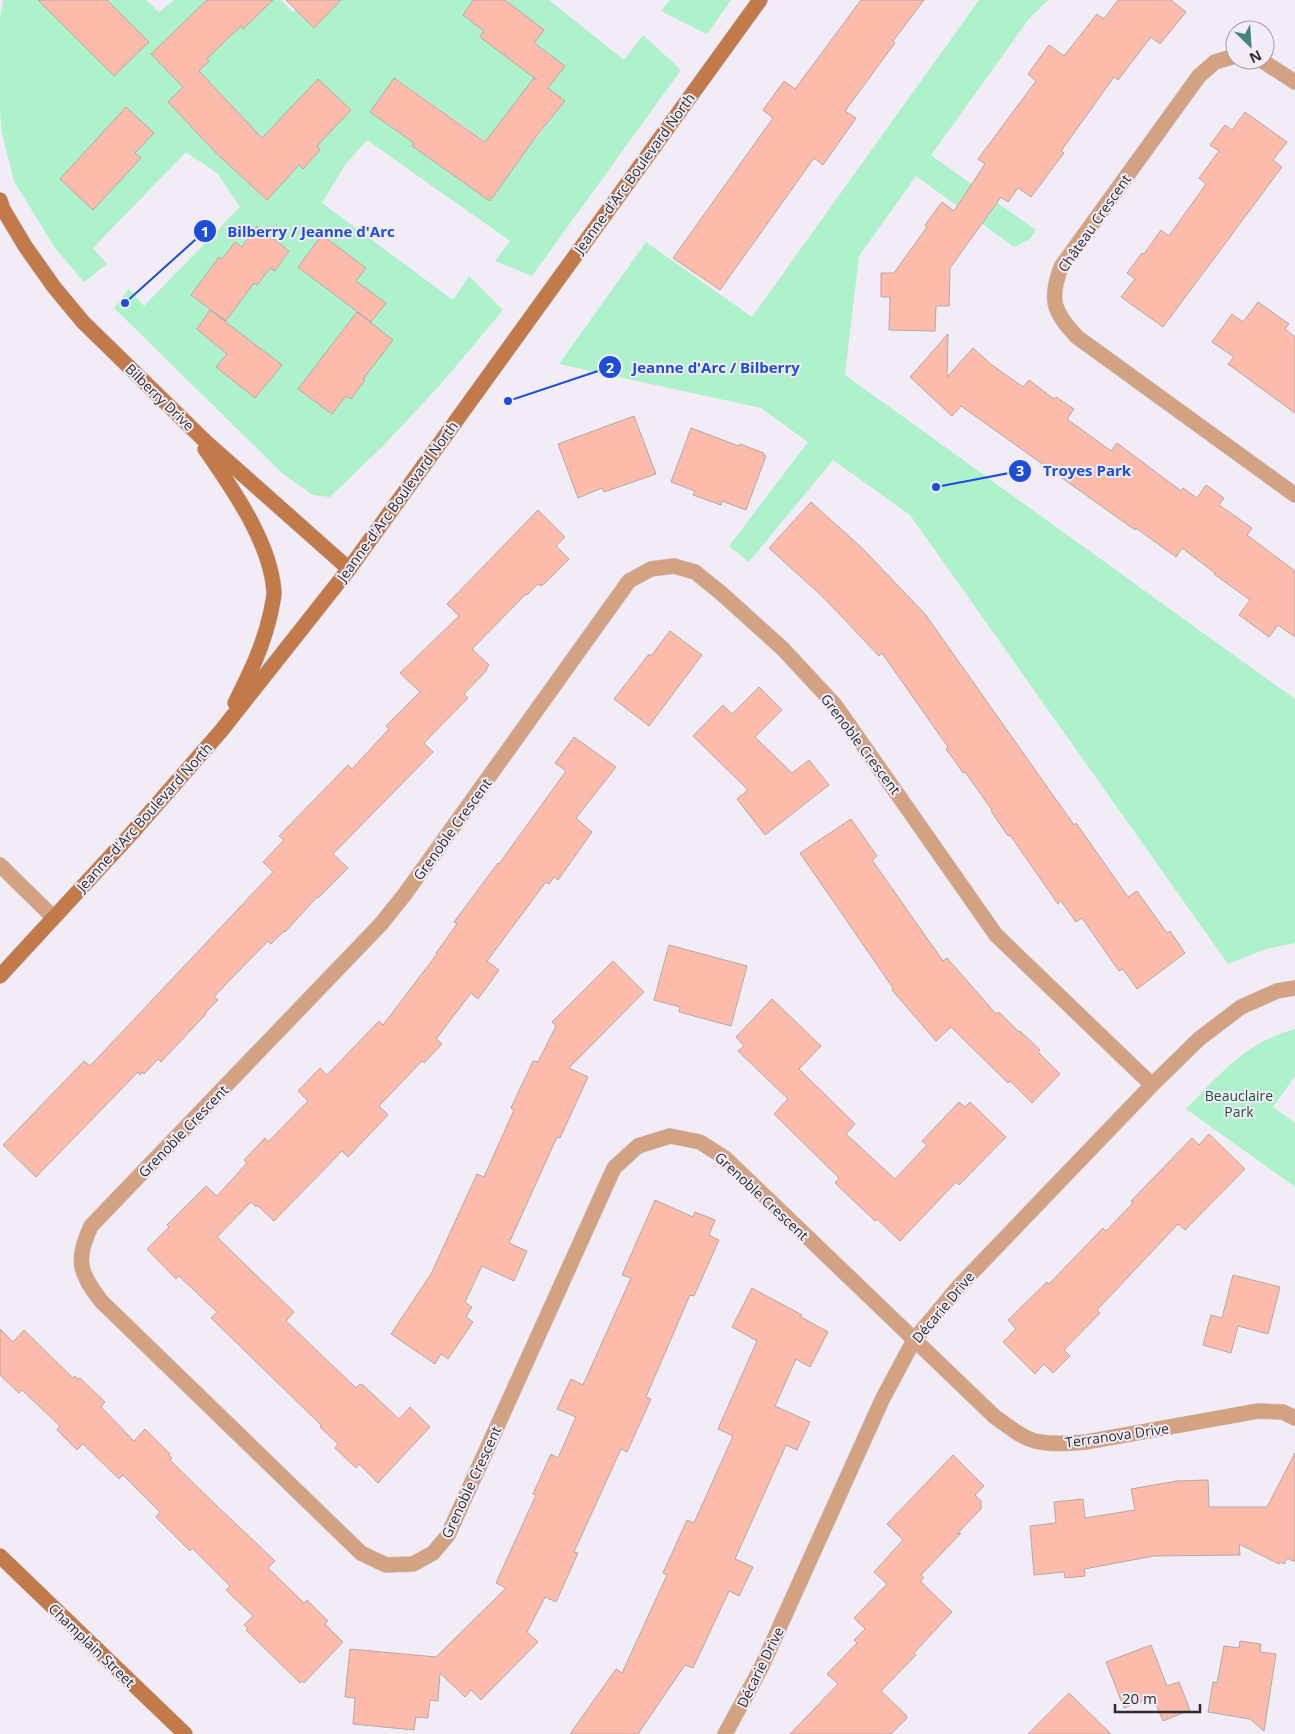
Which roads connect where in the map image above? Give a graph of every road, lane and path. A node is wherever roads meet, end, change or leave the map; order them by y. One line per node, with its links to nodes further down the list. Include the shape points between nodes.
1 (760, 0): 8 (main road, Jeanne-d'Arc Boulevard North)
2 (1225, 59): 7 (street, Château Crescent, via 1215,62 1198,76 1061,267 1055,283 1054,301 1064,323 1077,337)
3 (1275, 69): 4 (street)
4 (1295, 82)
5 (0, 200): 6 (main road, Bilberry Drive, via 25,246 77,315)
6 (189, 425): 8 (main road, Bilberry Drive); 9 (main road, via 235,494 260,540 274,593 267,633)
7 (1295, 494)
8 (348, 569): 9 (main road, Jeanne-d'Arc Boulevard North)
9 (221, 731): 11 (main road, Jeanne-d'Arc Boulevard North)
10 (0, 865): 11 (street)
11 (53, 917): 12 (main road, Jeanne-d'Arc Boulevard North)
12 (0, 976)
13 (1295, 988): 14 (street, Décarie Drive, via 1277,991 1241,1008 1199,1039)
14 (1152, 1084): 15 (street, Décarie Drive, via 960,1285); 15 (street, Grenoble Crescent, via 996,935 835,705 783,649 694,572 674,566 651,569 629,581 381,924 91,1226 83,1244 81,1265 89,1285 102,1302 361,1553 386,1565 412,1564 433,1553 448,1535 614,1168 638,1146 670,1136 700,1142 725,1158)
15 (914, 1340): 16 (street, Terranova Drive, via 995,1417 1035,1441 1086,1442 1258,1411 1284,1412); 19 (street, Décarie Drive, via 882,1400 761,1668)
16 (1295, 1418)
17 (0, 1556): 18 (main road, Champlain Street)
18 (185, 1734)
19 (725, 1734)

